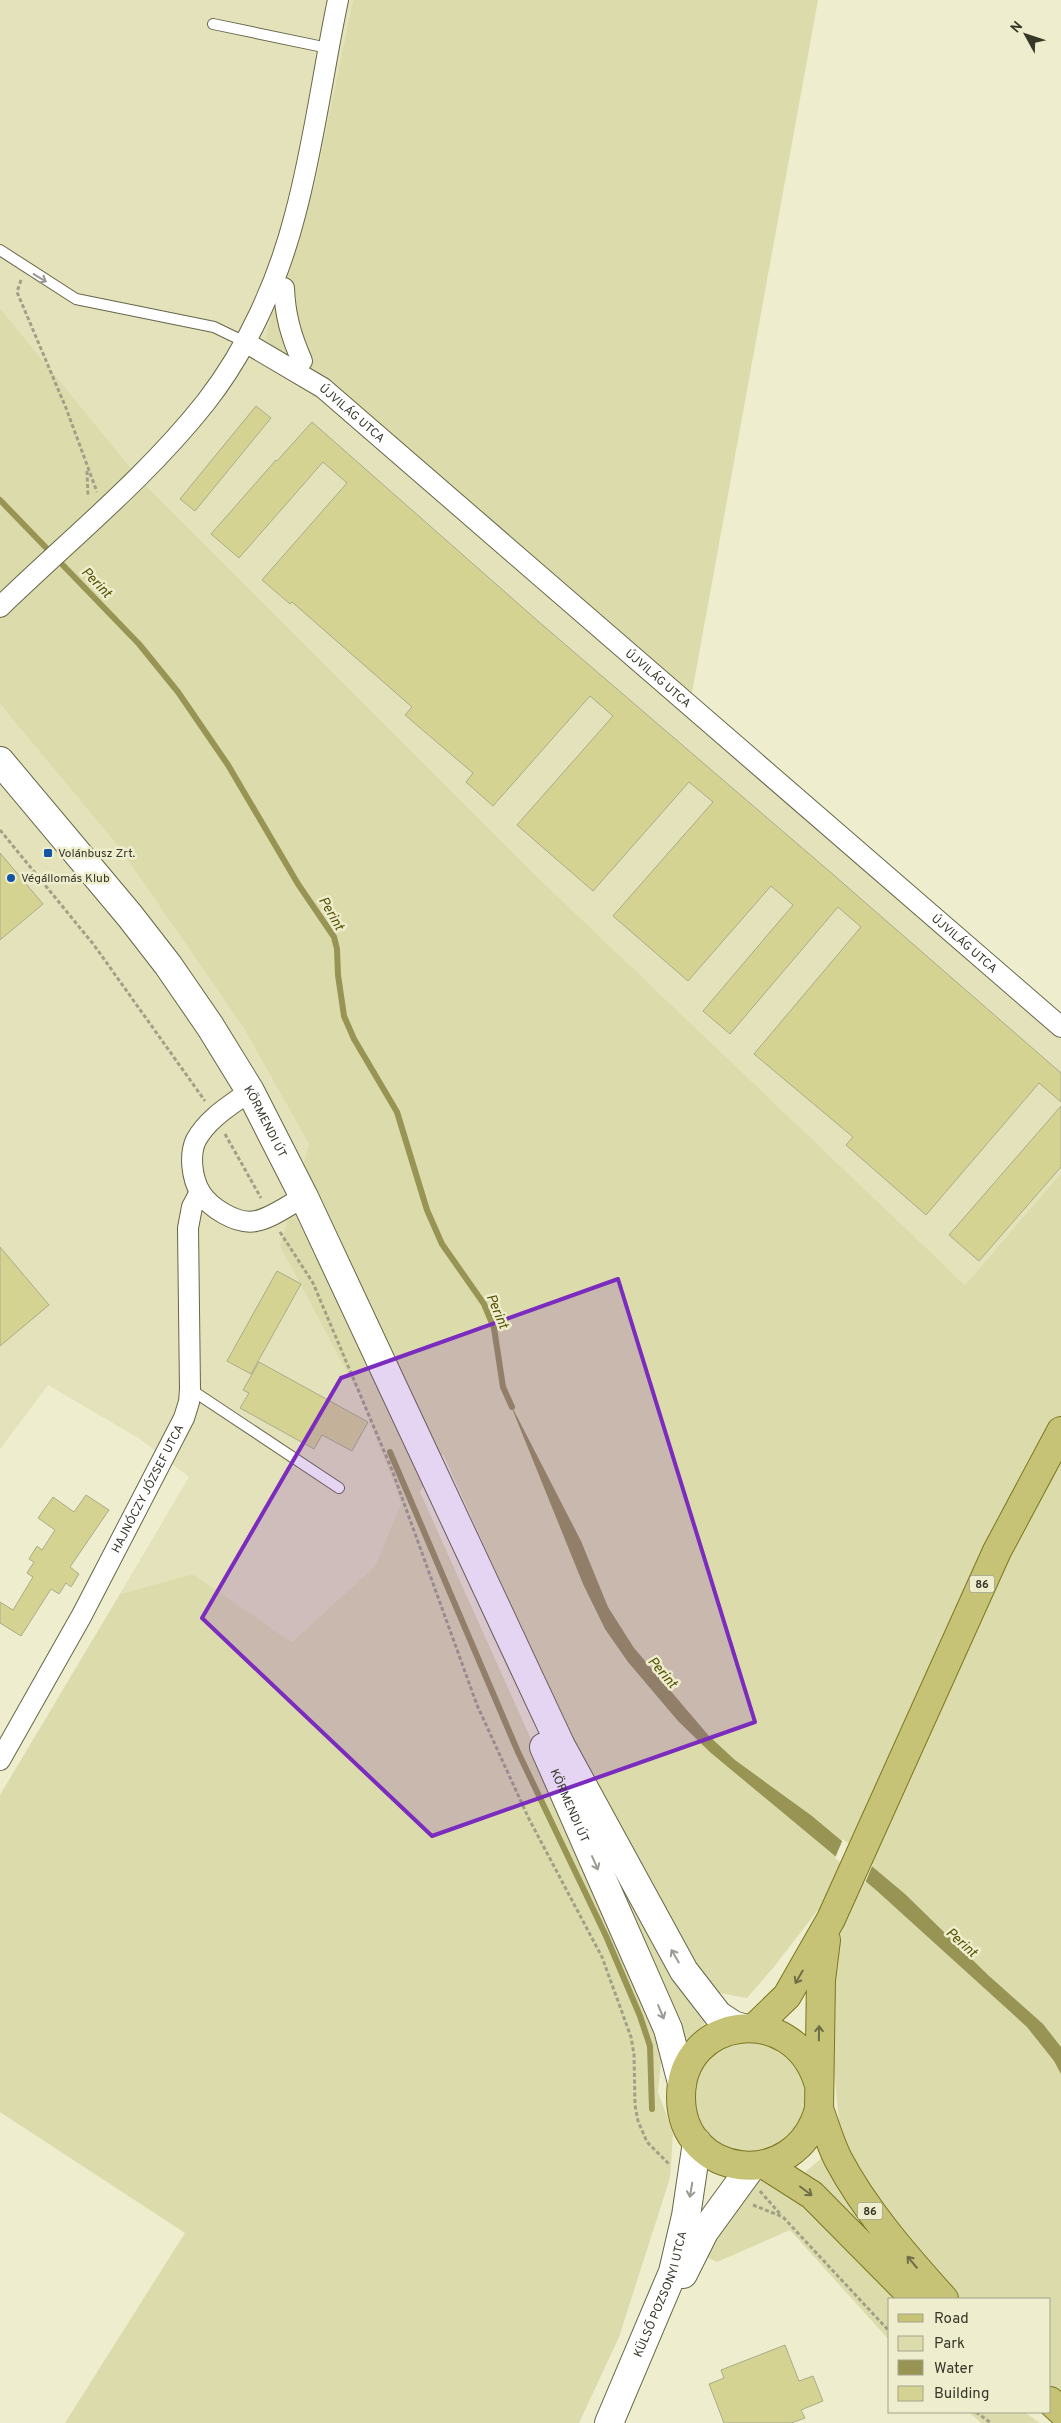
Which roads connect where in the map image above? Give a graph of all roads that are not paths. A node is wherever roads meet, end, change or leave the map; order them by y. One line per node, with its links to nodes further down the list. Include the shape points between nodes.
1 (338, 0): 3 (street)
2 (213, 24): 3 (lane)
3 (328, 48): 6 (street, via 295,216 276,275)
4 (0, 250): 6 (lane, one-way to 6, via 76,299 214,327)
5 (284, 288): 7 (street, via 288,326)
6 (245, 342): 8 (street, via 191,420 152,462 89,511); 10 (street, ÚJVILÁG UTCA, via 323,388)
7 (302, 361)
8 (0, 607)
9 (0, 762): 11 (street, KÖRMENDI ÚT, via 164,959)
10 (1061, 1028)
11 (250, 1091): 12 (street, via 216,1116 196,1140 192,1171); 13 (street, KÖRMENDI ÚT)
12 (200, 1192): 13 (street, via 217,1208 238,1220 256,1221); 14 (street, HAJNÓCZY JÓZSEF UTCA, via 192,1207 188,1228)
13 (304, 1197): 17 (street, KÖRMENDI ÚT)
14 (190, 1389): 16 (lane); 18 (street, HAJNÓCZY JÓZSEF UTCA, via 186,1410 172,1442 82,1615)
15 (1061, 1431): 19 (main road, 86, via 997,1551)
16 (339, 1488)
17 (457, 1527): 20 (street, KÖRMENDI ÚT, one-way to 17, via 733,2025 718,2015 675,1956 561,1746); 22 (street, KÖRMENDI ÚT, one-way to 22, via 540,1738 668,2028)
18 (0, 1760)
19 (831, 1919): 20 (main road, 86, one-way to 20, via 792,1989 777,2007); 21 (main road, 86, one-way to 19, via 821,1980)
20 (748, 2028): 21 (main road, 86, via 767,2029 790,2040 808,2058); 22 (main road, 86, via 719,2035 699,2050)
21 (818, 2082): 23 (main road, 86)
22 (682, 2083): 24 (main road, 86, via 685,2120)
23 (819, 2109): 25 (main road, 86, via 812,2128 800,2145); 27 (main road, 86, one-way to 23, via 859,2194 838,2158)
24 (697, 2142): 25 (main road, 86, via 716,2157); 28 (street, KÜLSŐ POZSONYI UTCA, one-way to 28, via 692,2184 673,2272)
25 (758, 2173): 26 (main road, 86, one-way to 26, via 812,2195); 28 (street, KÜLSŐ POZSONYI UTCA, via 728,2200 704,2232)
26 (914, 2298)
27 (943, 2298)
28 (640, 2352): 31 (street)
29 (1051, 2402): 30 (main road)
30 (1061, 2411)
31 (609, 2423)

